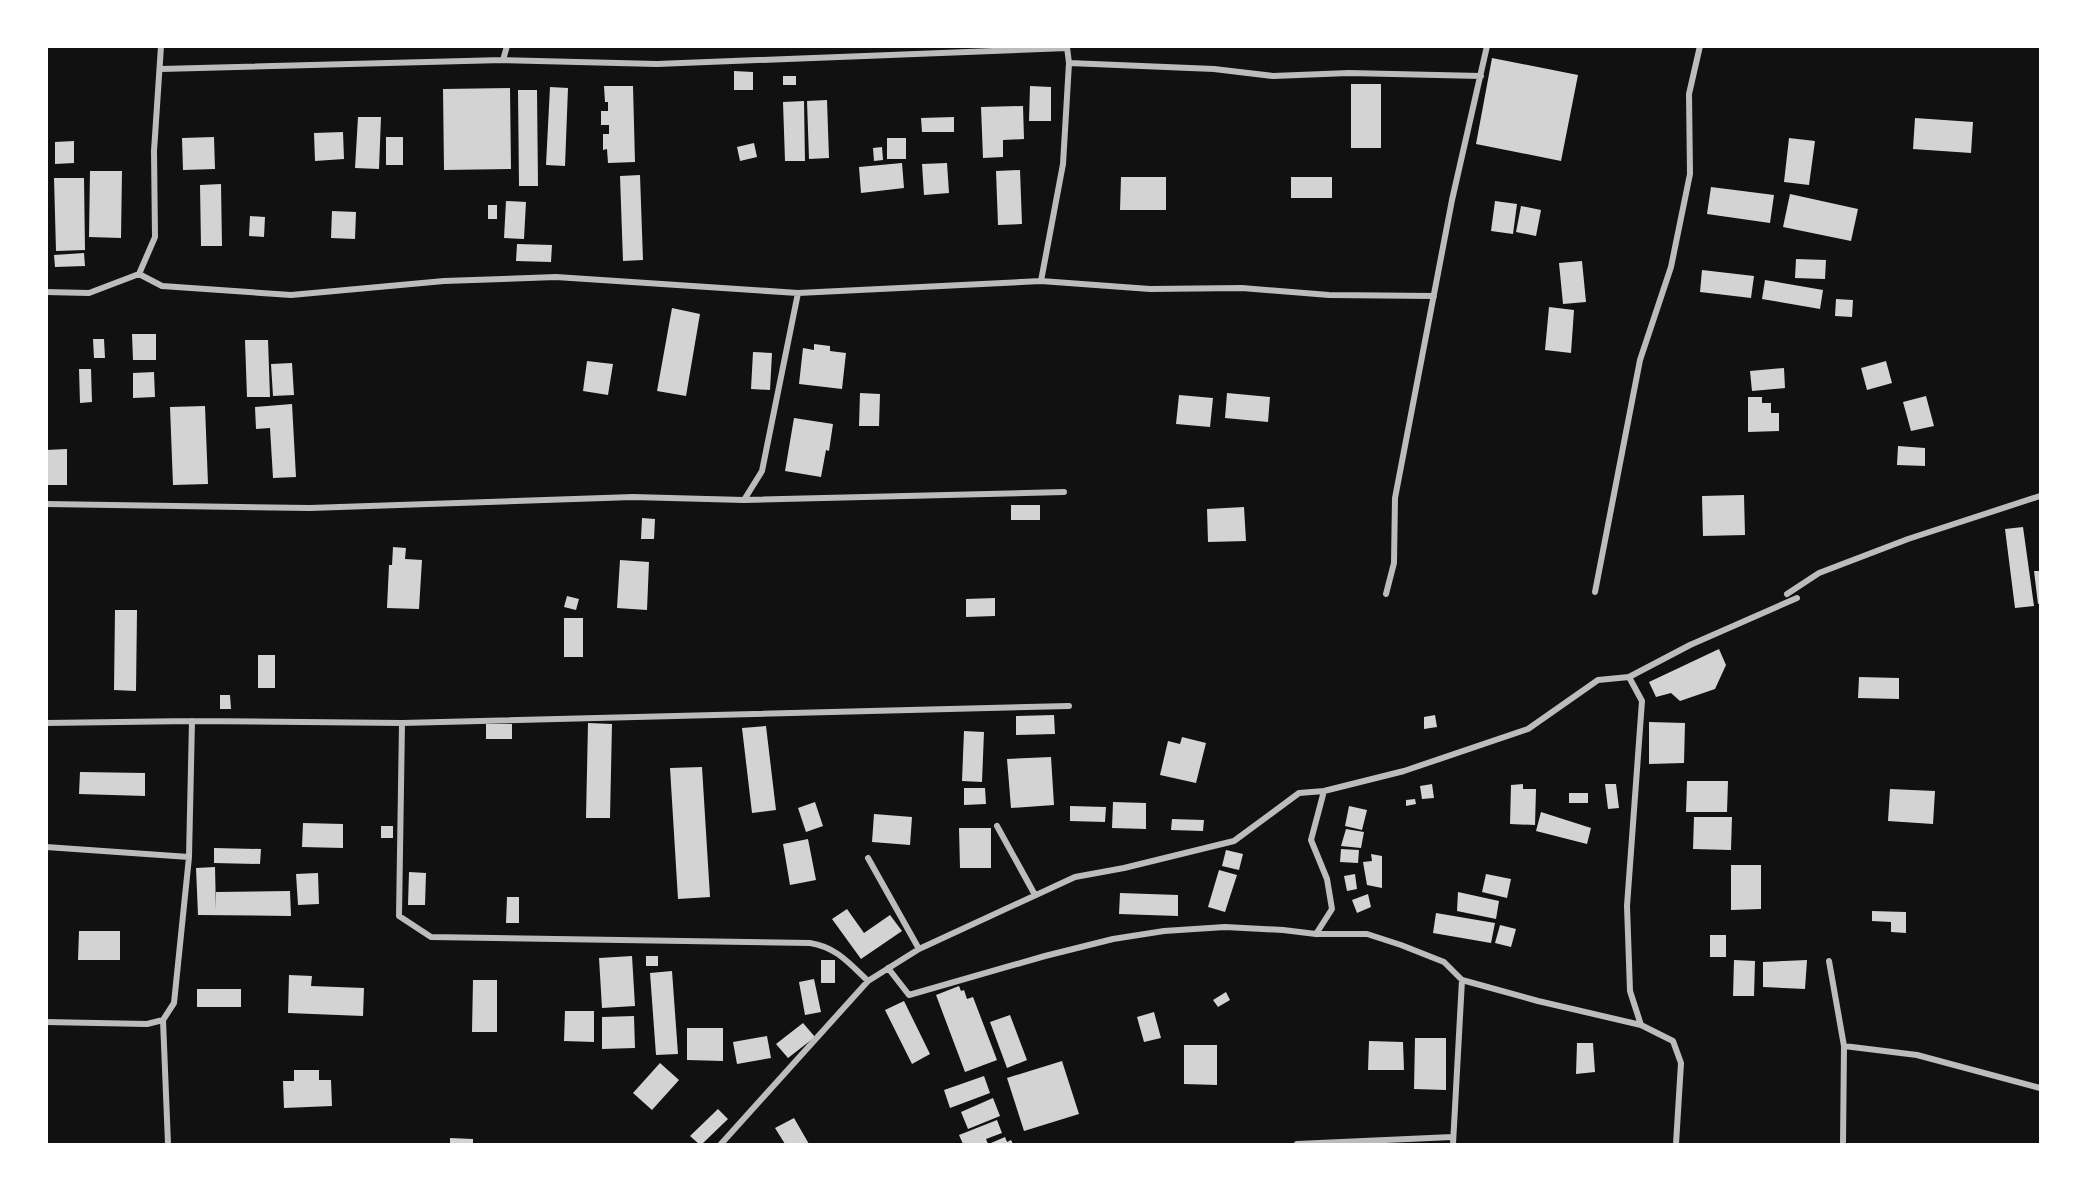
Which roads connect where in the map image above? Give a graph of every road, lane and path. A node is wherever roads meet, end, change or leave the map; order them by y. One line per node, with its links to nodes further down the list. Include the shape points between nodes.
1 (161, 46): 8 (street)
2 (507, 46): 6 (street)
3 (1488, 46): 9 (street)
4 (1700, 46): 19 (street, via 1689,94 1690,174 1671,267 1640,360)
5 (1067, 47): 6 (street, via 657,64); 7 (street)
6 (503, 60): 8 (street)
7 (1069, 63): 9 (street, via 1214,69 1273,76); 11 (street, via 1063,164)
8 (161, 69): 10 (street, via 154,151 155,237)
9 (1481, 76): 14 (street)
10 (139, 274): 12 (street, via 89,293); 13 (street, via 162,286 291,295 444,281 556,277)
11 (1041, 281): 13 (street); 14 (street, via 1150,289 1242,288 1329,295)
12 (46, 292)
13 (798, 293): 17 (street, via 762,471)
14 (1434, 296): 20 (street, via 1395,498 1394,563)
15 (1065, 492): 17 (street)
16 (2040, 496): 21 (street, via 1819,573)
17 (744, 500): 18 (street, via 633,497 310,508)
18 (46, 504)
19 (1595, 592)
20 (1386, 594)
21 (1787, 594)
22 (1797, 598): 23 (street, via 1690,645)
23 (1629, 677): 28 (street, via 1598,680 1528,729 1404,771); 42 (street, via 1642,701 1627,906 1630,990)
24 (1069, 706): 27 (street)
25 (192, 721): 26 (street); 27 (street); 31 (street)
26 (46, 723)
27 (402, 723): 39 (street, via 399,916 430,938 810,943 824,945 841,956)
28 (1324, 791): 33 (street, via 1299,793 1234,841 1075,877); 34 (street, via 1311,840 1327,879 1332,909)
29 (997, 826): 33 (street)
30 (46, 847): 31 (street)
31 (189, 857): 40 (street, via 174,1003)
32 (868, 858): 35 (street)
33 (1035, 895): 35 (street)
34 (1316, 934): 37 (street, via 1225,927 1164,931 1113,939 909,994); 38 (street, via 1367,934 1444,962)
35 (919, 949): 37 (street)
36 (1829, 961): 43 (street)
37 (888, 968): 39 (street)
38 (1462, 980): 42 (street); 45 (street)
39 (868, 981): 47 (street)
40 (163, 1020): 41 (street, via 147,1024); 46 (street)
41 (46, 1022)
42 (1641, 1025): 50 (street, via 1673,1041 1681,1063)
43 (1844, 1046): 44 (street, via 1917,1055); 51 (street)
44 (2040, 1088)
45 (1452, 1137): 48 (street); 49 (street)
46 (168, 1144)
47 (721, 1144)
48 (1297, 1144)
49 (1453, 1144)
50 (1676, 1144)
51 (1843, 1144)

